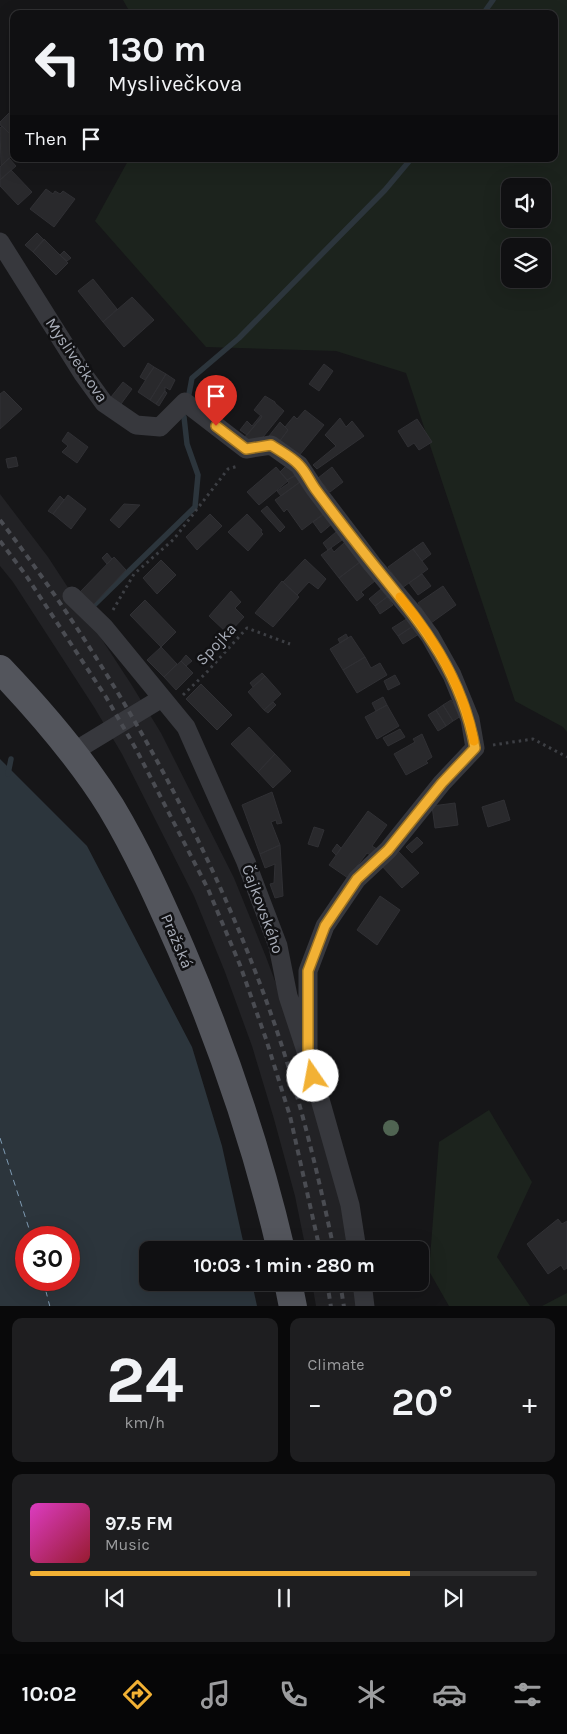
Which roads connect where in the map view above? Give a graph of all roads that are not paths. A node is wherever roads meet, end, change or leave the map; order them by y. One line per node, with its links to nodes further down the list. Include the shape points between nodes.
1 (0, 242): 6 (street, Myslivečkova, via 104,403 136,425 160,427 185,402 246,449 271,445 299,465 430,636 452,675 470,719 475,748 388,850 357,879 325,926 308,971)
2 (72, 596): 4 (street, Čajkovského, via 104,627)
3 (0, 669): 5 (main road, Pražská)
4 (166, 702): 5 (street); 6 (street, Čajkovského, via 186,727 246,862 278,946 288,996)
5 (73, 752): 7 (main road, Pražská, via 136,852 200,994 235,1086)
6 (308, 1057): 8 (street, Čajkovského, via 350,1205)
7 (279, 1241)
8 (356, 1241)
9 (290, 1291): 11 (main road)
10 (363, 1291): 12 (street)
11 (293, 1306)
12 (365, 1306)

